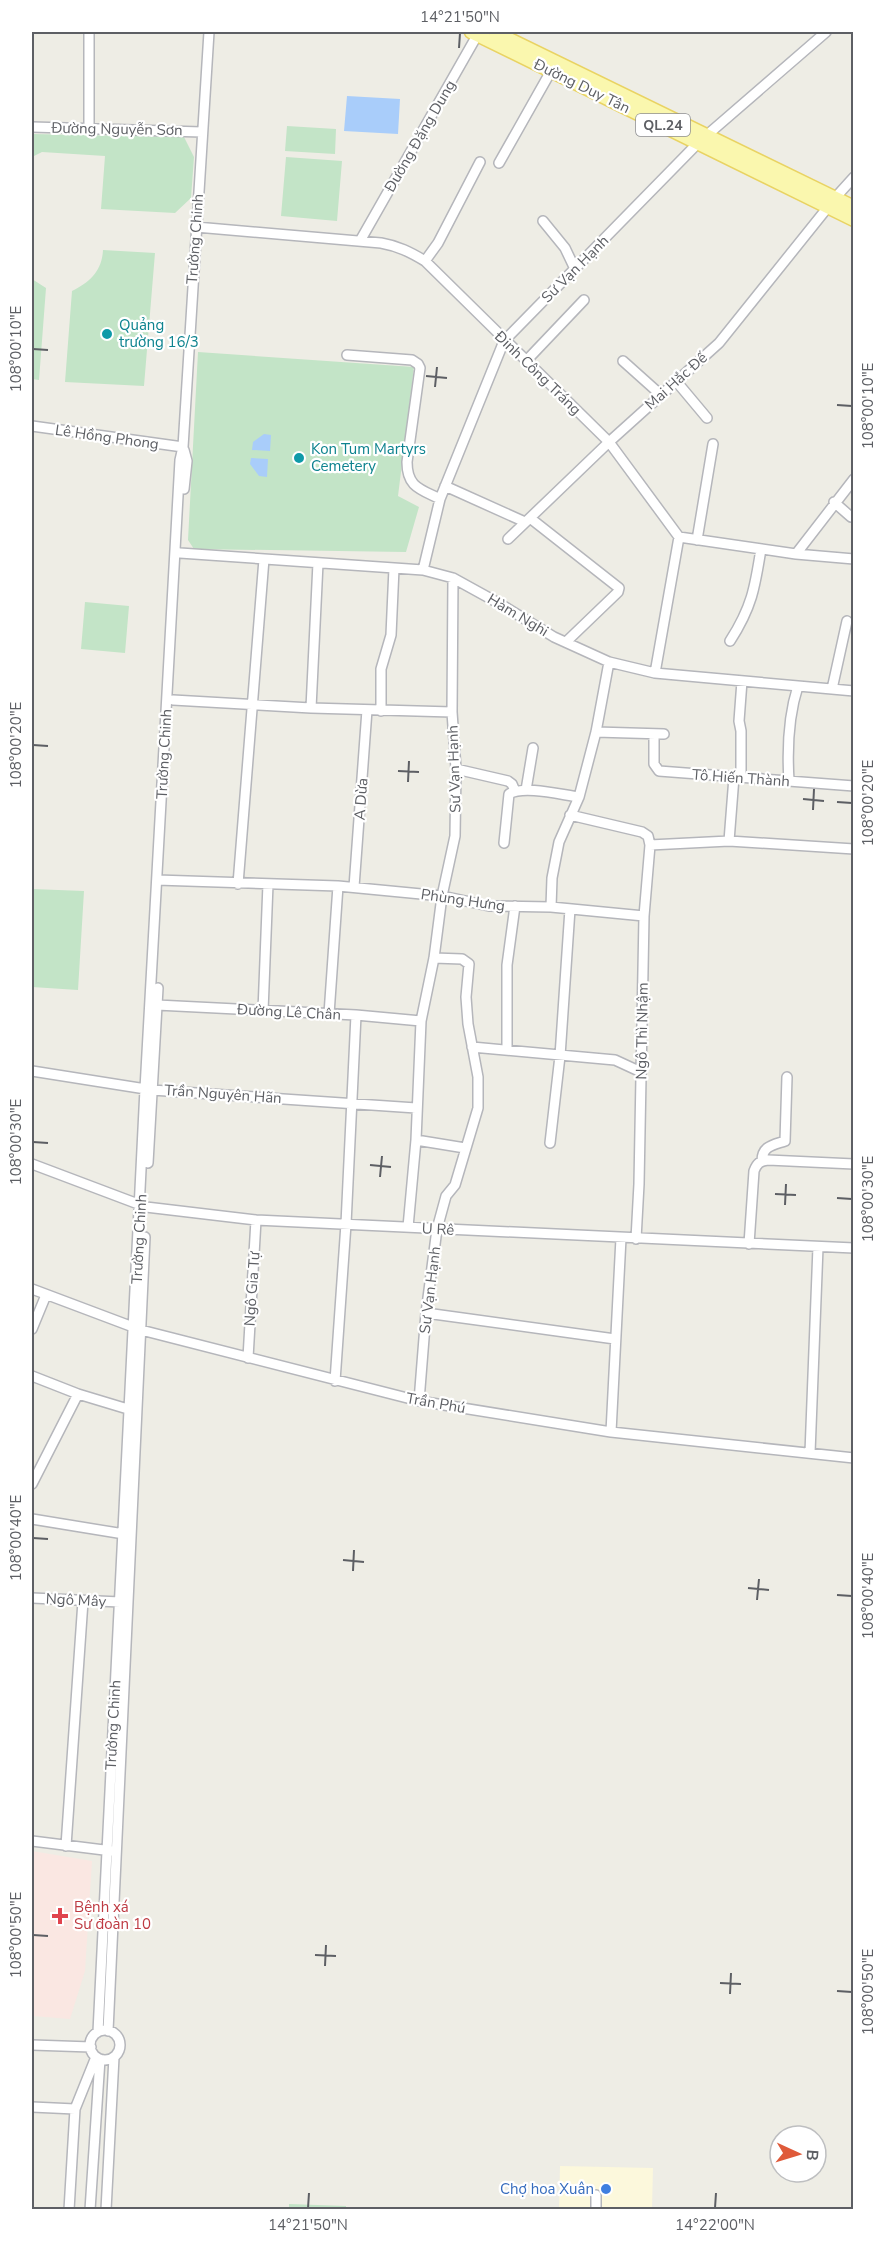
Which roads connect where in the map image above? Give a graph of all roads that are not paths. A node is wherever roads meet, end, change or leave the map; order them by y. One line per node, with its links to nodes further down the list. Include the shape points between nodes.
1 (89, 32): 8 (street)
2 (209, 32): 9 (street, Trường Chinh)
3 (476, 32): 6 (main road, Đường Duy Tân / QL.24); 19 (street, Đường Đặng Dung)
4 (495, 32): 10 (main road, Đường Duy Tân / QL.24)
5 (821, 33): 10 (street, Sư Vạn Hạnh)
6 (551, 71): 10 (main road, Đường Duy Tân / QL.24); 12 (street)
7 (32, 128): 8 (street, Đường Nguyễn Sơn)
8 (89, 128): 9 (street, Đường Nguyễn Sơn)
9 (202, 132): 18 (street, Trường Chinh)
10 (703, 139): 14 (main road, Đường Duy Tân / QL.24); 21 (street, Sư Vạn Hạnh)
11 (480, 162): 20 (street)
12 (499, 163)
13 (854, 177): 14 (street, Mai Hắc Đế)
14 (831, 203): 15 (main road, Đường Duy Tân / QL.24); 16 (main road, Đường Duy Tân / QL.24); 27 (street, Mai Hắc Đế, via 719,343)
15 (854, 207)
16 (854, 220)
17 (543, 221): 21 (street, via 565,248)
18 (196, 227): 19 (street, Đinh Công Tráng); 33 (street, Trường Chinh)
19 (360, 241): 20 (street, Đinh Công Tráng, via 396,245)
20 (425, 261): 23 (street, Đinh Công Tráng)
21 (575, 269): 23 (street, Sư Vạn Hạnh)
22 (584, 300): 25 (street)
23 (504, 341): 25 (street, Đinh Công Tráng); 35 (street, Sư Vạn Hạnh)
24 (347, 355): 36 (street, via 412,360 418,364 407,475 412,485)
25 (526, 361): 31 (street, Đinh Công Tráng)
26 (623, 361): 28 (street)
27 (676, 381): 28 (street, Mai Hắc Đế); 29 (street)
28 (661, 395): 31 (street, Mai Hắc Đế)
29 (707, 418)
30 (32, 426): 33 (street, Lê Hồng Phong)
31 (609, 442): 39 (street, Mai Hắc Đế); 40 (street, Đinh Công Tráng)
32 (713, 444): 42 (street)
33 (183, 447): 44 (street, Trường Chinh, via 187,461); 81 (street, Trường Chinh)
34 (853, 480): 37 (street)
35 (445, 486): 36 (street, Sư Vạn Hạnh); 39 (street)
36 (440, 500): 50 (street, Sư Vạn Hạnh)
37 (834, 502): 38 (street); 45 (street)
38 (850, 517)
39 (528, 520): 41 (street, Mai Hắc Đế); 54 (street, via 619,588)
40 (679, 537): 42 (street); 56 (street)
41 (508, 539)
42 (697, 540): 43 (street)
43 (761, 549): 45 (street); 53 (street, via 751,602)
44 (180, 553): 46 (street, Hàm Nghi); 61 (street, Trường Chinh)
45 (796, 554): 47 (street)
46 (264, 559): 48 (street, Hàm Nghi); 62 (street)
47 (854, 559)
48 (318, 563): 49 (street, Hàm Nghi); 63 (street)
49 (394, 568): 50 (street, Hàm Nghi); 65 (street, via 392,627 381,669)
50 (423, 570): 51 (street, Hàm Nghi)
51 (453, 578): 54 (street, Hàm Nghi); 66 (street, Sư Vạn Hạnh)
52 (847, 621): 59 (street)
53 (730, 640)
54 (566, 642): 55 (street, Hàm Nghi)
55 (609, 662): 56 (street, Hàm Nghi); 67 (street)
56 (655, 673): 57 (street, Hàm Nghi)
57 (742, 681): 58 (street, Hàm Nghi); 70 (street)
58 (798, 686): 59 (street, Hàm Nghi); 71 (street, via 790,713)
59 (832, 689): 60 (street, Hàm Nghi)
60 (854, 691)
61 (173, 700): 62 (street); 81 (street, Trường Chinh)
62 (252, 706): 63 (street); 82 (street)
63 (311, 708): 64 (street)
64 (367, 710): 65 (street); 85 (street, A Dừa)
65 (381, 711): 66 (street)
66 (452, 712): 69 (street, Sư Vạn Hạnh)
67 (596, 732): 70 (street, Tô Hiến Thành, via 659,734 656,769); 75 (street)
68 (533, 748): 74 (street)
69 (456, 769): 73 (street, via 508,781); 86 (street, Sư Vạn Hạnh, via 455,836)
70 (737, 777): 71 (street, Tô Hiến Thành); 77 (street)
71 (789, 781): 72 (street, Tô Hiến Thành)
72 (854, 786)
73 (515, 790): 74 (street); 78 (street, via 509,794)
74 (526, 790): 75 (street)
75 (579, 797): 76 (street)
76 (570, 815): 79 (street, via 642,832); 88 (street, via 559,842)
77 (729, 841): 79 (street); 80 (street)
78 (504, 843)
79 (650, 844): 90 (street, Ngô Thì Nhậm)
80 (854, 849)
81 (160, 881): 82 (street, Phùng Hưng); 92 (street, Trường Chinh); 103 (street, Trường Chinh)
82 (238, 884): 83 (street, Phùng Hưng)
83 (268, 884): 84 (street, Phùng Hưng); 93 (street)
84 (338, 886): 85 (street, Phùng Hưng); 94 (street)
85 (354, 887): 86 (street, Phùng Hưng)
86 (442, 896): 87 (street, Phùng Hưng, via 489,906); 91 (street, Sư Vạn Hạnh)
87 (515, 906): 88 (street, Phùng Hưng); 98 (street, via 507,965)
88 (551, 907): 89 (street)
89 (570, 909): 90 (street); 99 (street)
90 (644, 916): 101 (street, Ngô Thì Nhậm)
91 (434, 958): 96 (street, Sư Vạn Hạnh); 97 (street, Sư Vạn Hạnh, via 462,959 469,964 466,997)
92 (157, 1005): 93 (street, Đường Lê Chân); 103 (street, Trường Chinh)
93 (263, 1011): 94 (street, Đường Lê Chân)
94 (329, 1014): 95 (street, Đường Lê Chân)
95 (356, 1015): 96 (street, Đường Lê Chân); 104 (street)
96 (421, 1021): 105 (street, Sư Vạn Hạnh)
97 (472, 1047): 98 (street); 108 (street, Sư Vạn Hạnh, via 478,1077 478,1108)
98 (507, 1049): 99 (street)
99 (560, 1056): 101 (street, via 615,1060); 107 (street)
100 (32, 1071): 103 (street, Trần Nguyên Hãn)
101 (641, 1072): 118 (street, Ngô Thì Nhậm)
102 (787, 1077): 109 (street, via 785,1142 767,1147)
103 (149, 1089): 104 (street, Trần Nguyên Hãn); 112 (street, Trường Chinh)
104 (351, 1102): 105 (street, Trần Nguyên Hãn); 114 (street)
105 (416, 1108): 106 (street, Sư Vạn Hạnh)
106 (416, 1140): 108 (street); 115 (street, Sư Vạn Hạnh)
107 (550, 1143)
108 (465, 1148): 116 (street, Sư Vạn Hạnh)
109 (762, 1161): 111 (street); 119 (street, via 754,1171)
110 (32, 1164): 112 (street, U Rê)
111 (854, 1164)
112 (143, 1206): 113 (street, U Rê); 125 (street, Trường Chinh)
113 (256, 1220): 114 (street, U Rê); 128 (street, Ngô Gia Tự)
114 (346, 1224): 115 (street, U Rê); 130 (street)
115 (408, 1227): 116 (street, U Rê)
116 (437, 1229): 117 (street, U Rê); 124 (street, Sư Vạn Hạnh)
117 (621, 1238): 118 (street, U Rê); 127 (street)
118 (636, 1239): 119 (street, U Rê)
119 (749, 1244): 120 (street, U Rê)
120 (818, 1247): 121 (street, U Rê); 135 (street)
121 (854, 1248)
122 (32, 1289): 123 (street, Trần Phú)
123 (46, 1295): 125 (street, Trần Phú); 126 (street)
124 (426, 1313): 127 (street); 132 (street, Sư Vạn Hạnh)
125 (138, 1328): 128 (street, Trần Phú); 133 (street, Trường Chinh); 145 (street, Trường Chinh)
126 (32, 1329)
127 (615, 1340): 134 (street)
128 (248, 1358): 130 (street, Trần Phú)
129 (32, 1376): 131 (street)
130 (334, 1381): 132 (street, Trần Phú)
131 (78, 1394): 133 (street); 137 (street)
132 (419, 1401): 134 (street, Trần Phú)
133 (131, 1410): 139 (street, Trường Chinh)
134 (611, 1432): 135 (street, Trần Phú)
135 (810, 1453): 136 (street, Trần Phú)
136 (854, 1458)
137 (32, 1484)
138 (32, 1519): 139 (street)
139 (124, 1534): 142 (street, Trường Chinh)
140 (32, 1598): 141 (street, Ngô Mây)
141 (83, 1601): 142 (street, Ngô Mây); 144 (street)
142 (120, 1602): 145 (street, Trường Chinh)
143 (32, 1841): 144 (street)
144 (66, 1846): 145 (street)
145 (111, 1851): 146 (street, Trường Chinh)
146 (103, 2031): 148 (street, via 92,2039); 149 (street, via 119,2040)
147 (32, 2045): 148 (street)
148 (91, 2046): 150 (street)
149 (114, 2057): 150 (street); 156 (street)
150 (98, 2058): 152 (street); 155 (street)
151 (32, 2107): 152 (street)
152 (75, 2109): 154 (street)
153 (596, 2195): 157 (street)
154 (69, 2210)
155 (90, 2210)
156 (106, 2210)
157 (596, 2210)

